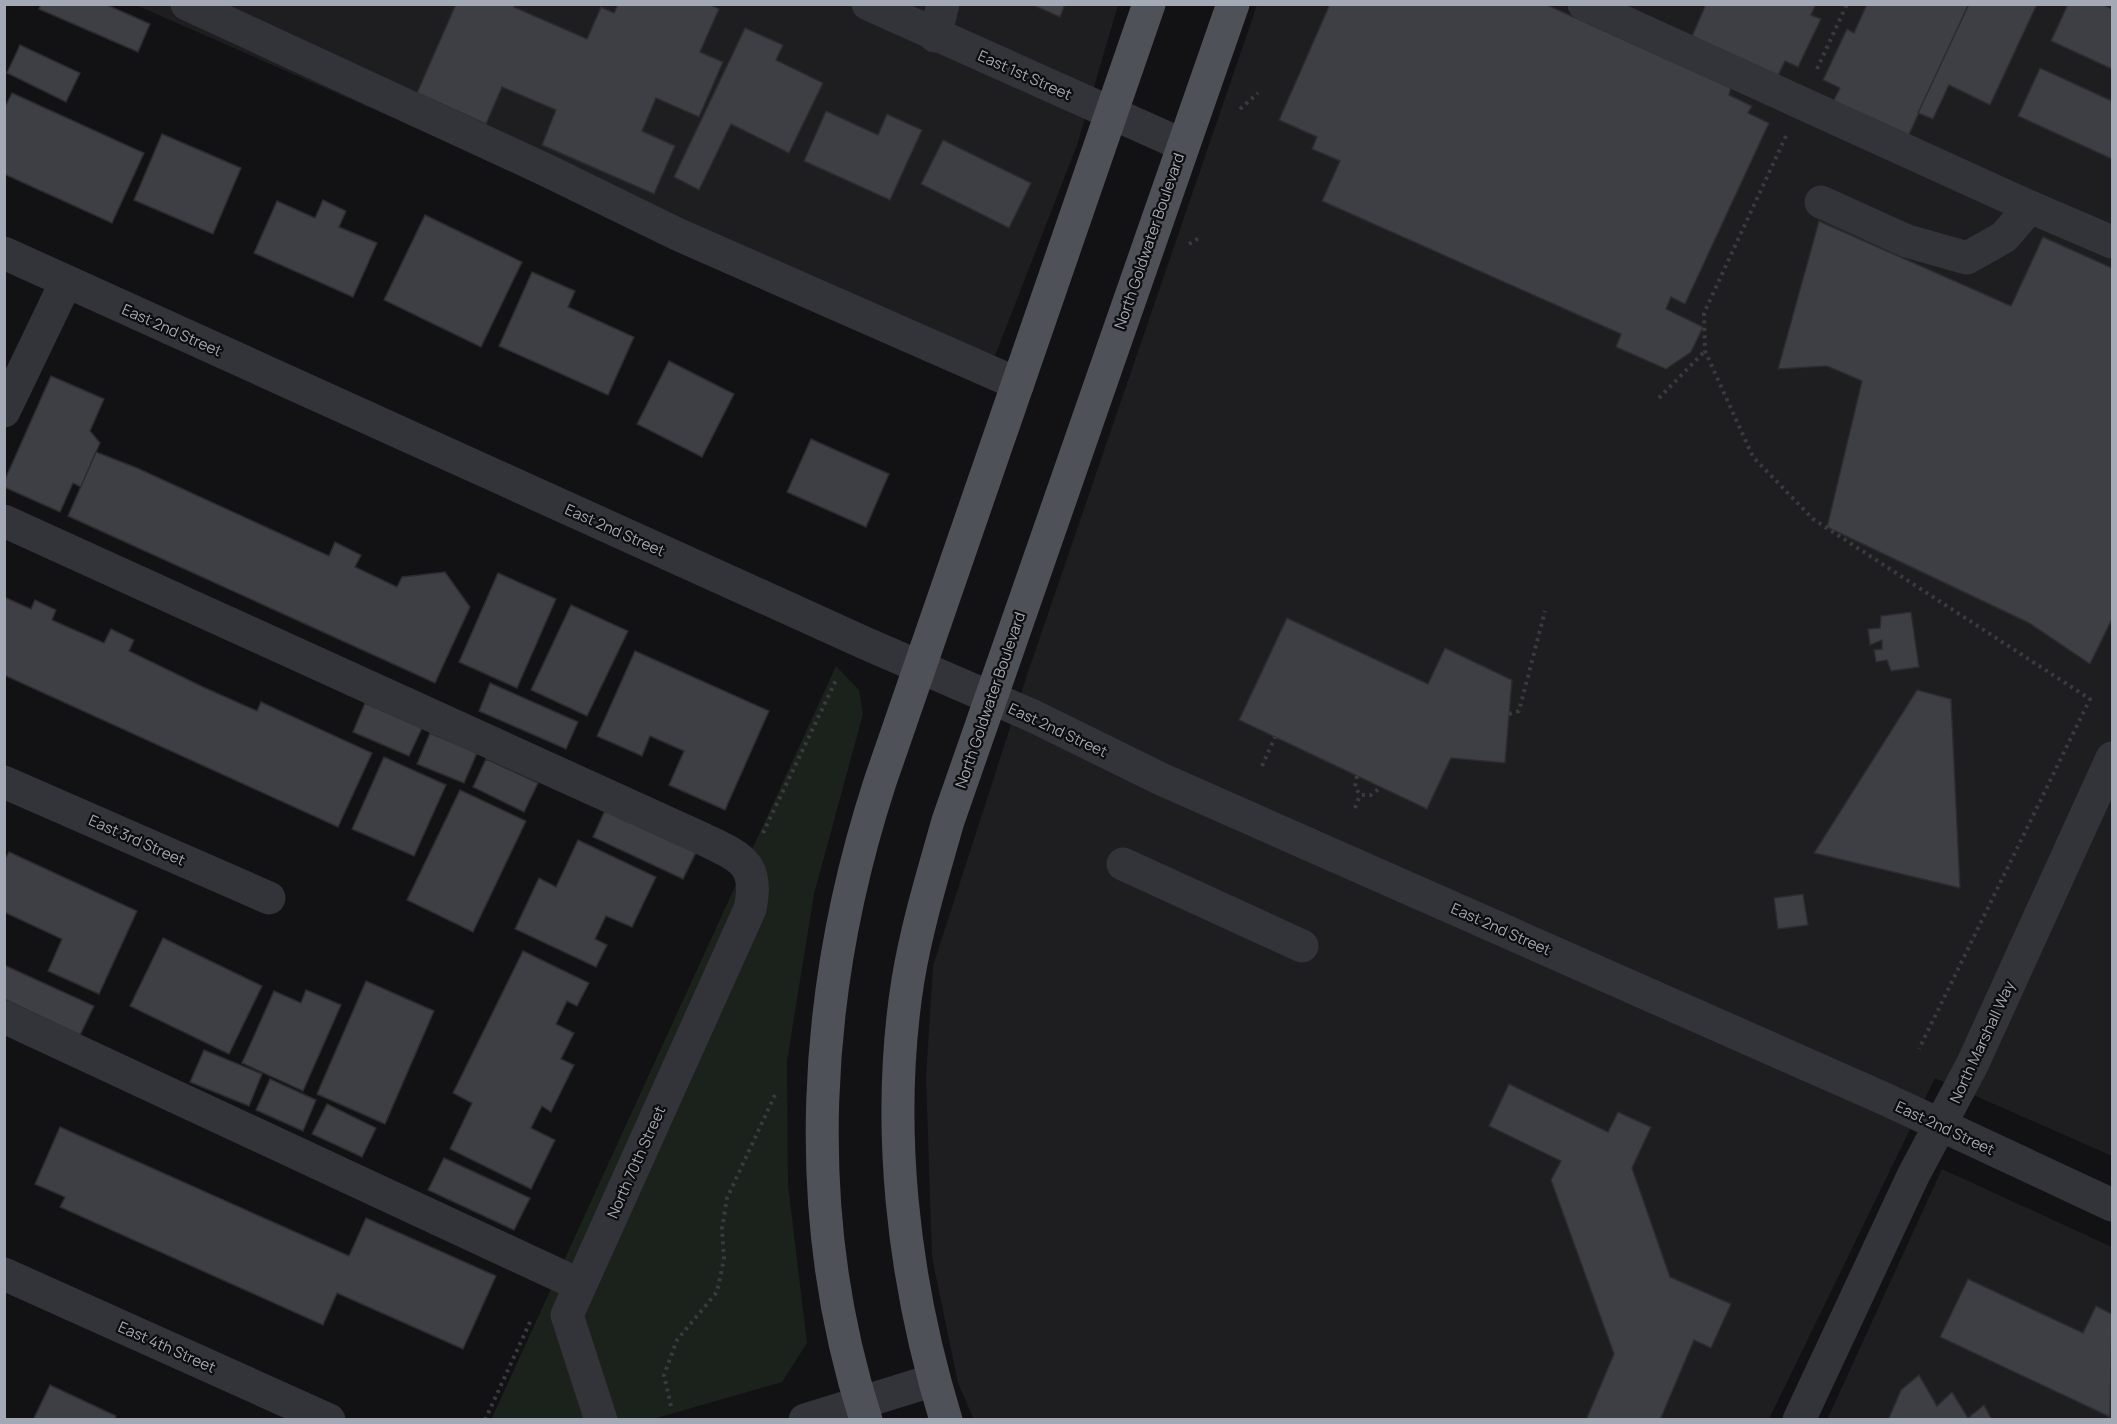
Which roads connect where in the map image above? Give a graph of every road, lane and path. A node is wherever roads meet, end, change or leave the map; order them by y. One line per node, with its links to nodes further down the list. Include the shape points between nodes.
1 (187, 4): 22 (street, via 677,234)
2 (868, 4): 8 (street, East 1st Street)
3 (943, 4): 8 (street)
4 (1149, 4): 12 (main road)
5 (1233, 4): 13 (main road, North Goldwater Boulevard)
6 (1584, 4): 10 (street)
7 (1846, 4): 10 (path)
8 (935, 36): 12 (street, East 1st Street)
9 (1258, 93): 11 (path)
10 (1801, 104): 15 (street); 21 (path, via 1704,313)
11 (1240, 109)
12 (1110, 113): 13 (street, East 1st Street); 22 (main road)
13 (1183, 146): 28 (main road, North Goldwater Boulevard)
14 (1821, 202): 15 (street, via 1907,241 1967,258 2004,237)
15 (2030, 207): 17 (street)
16 (1199, 238): 18 (path)
17 (2112, 242)
18 (1189, 244)
19 (4, 253): 20 (street, East 2nd Street)
20 (66, 282): 24 (street); 27 (street, East 2nd Street)
21 (1705, 351): 23 (path); 42 (path, via 1754,457 1813,519 2090,699)
22 (1018, 384): 27 (main road)
23 (1659, 398)
24 (4, 411)
25 (4, 521): 47 (street, North 70th Street, via 742,859 747,865 754,889 750,909)
26 (1545, 611): 29 (path, via 1519,711)
27 (920, 668): 28 (street, East 2nd Street); 50 (main road, via 859,848 842,920 825,1057 821,1127 828,1255)
28 (990, 698): 44 (street, East 2nd Street, via 1161,779); 48 (main road, North Goldwater Boulevard, via 928,889 908,981 902,1034 901,1174 919,1318)
29 (1509, 714)
30 (1275, 737): 32 (path)
31 (2112, 758): 44 (street, North Marshall Way)
32 (1262, 766)
33 (1358, 776): 36 (path, via 1355,787)
34 (4, 782): 39 (street, East 3rd Street)
35 (1381, 787): 36 (path, via 1371,795)
36 (1360, 795): 37 (path)
37 (1355, 808)
38 (1123, 864): 40 (street)
39 (268, 898)
40 (1302, 946)
41 (4, 1017): 47 (street)
42 (1919, 1049)
43 (775, 1095): 49 (path, via 727,1198 722,1229 724,1259 717,1292 677,1340 664,1375)
44 (1941, 1125): 45 (street, East 2nd Street); 55 (street, North Marshall Way, via 1912,1176)
45 (2112, 1205)
46 (4, 1274): 51 (street, East 4th Street)
47 (580, 1285): 52 (street, North 70th Street, via 567,1315)
48 (934, 1380): 50 (street); 54 (main road, North Goldwater Boulevard)
49 (671, 1406)
50 (863, 1411): 53 (street)
51 (328, 1419)
52 (601, 1419)
53 (805, 1419)
54 (946, 1419)
55 (1799, 1419)

